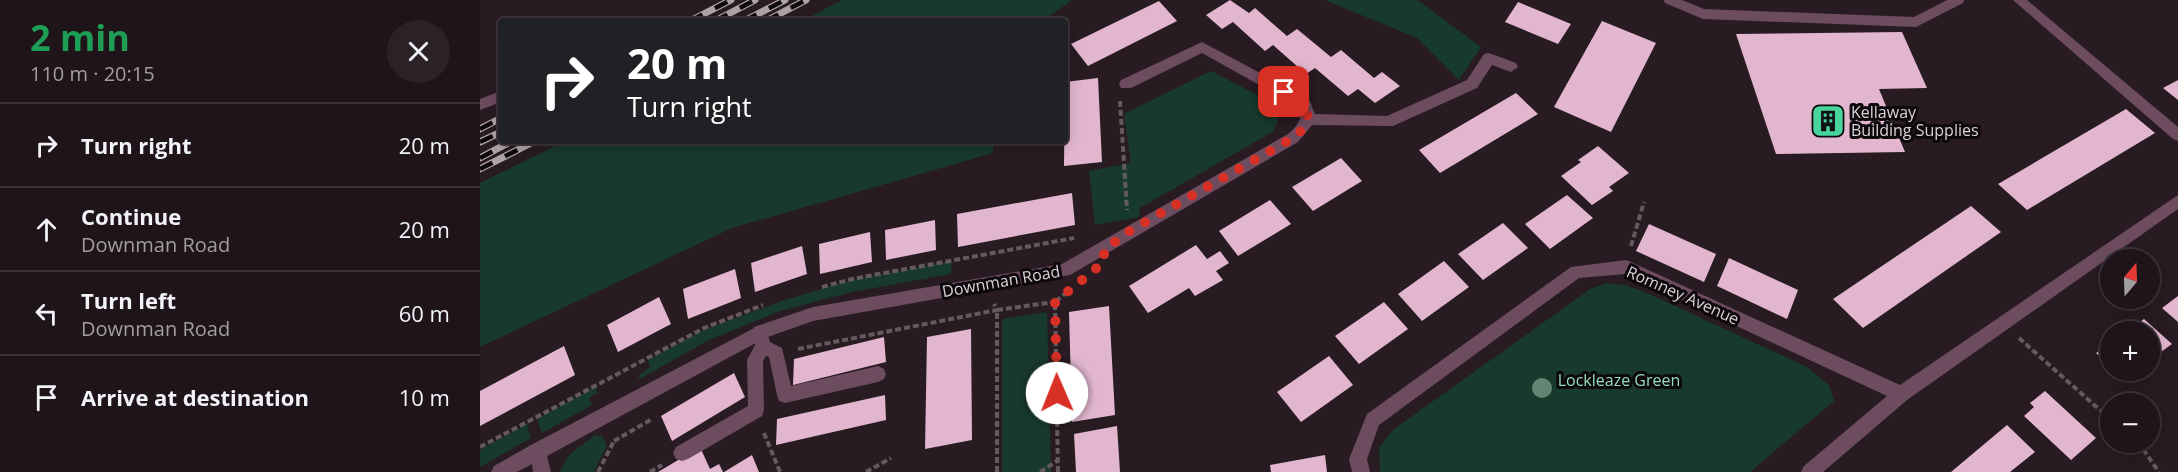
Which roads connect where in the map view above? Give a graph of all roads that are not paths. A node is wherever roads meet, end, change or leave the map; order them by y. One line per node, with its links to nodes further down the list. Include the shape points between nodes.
1 (1670, 0): 2 (street, via 1703,14 1916,22)
2 (1959, 0)
3 (2019, 0): 9 (street)
4 (1511, 67): 8 (street, via 1489,58 1472,84 1388,122)
5 (1126, 84): 8 (street, via 1202,47 1304,102 1309,110)
6 (498, 97): 7 (street)
7 (480, 105)
8 (1308, 119): 11 (street, Downman Road, via 1293,138 1065,270 813,314)
9 (2178, 135)
10 (2178, 201): 13 (street)
11 (762, 339): 12 (street, via 776,353 785,395); 14 (street, Downman Road); 15 (street, via 755,360 756,410)
12 (878, 374)
13 (1901, 394): 18 (street, Romney Avenue, via 1626,267 1576,272 1372,420 1358,459); 19 (street)
14 (537, 451): 16 (street, Downman Road); 17 (street)
15 (682, 453)
16 (500, 472)
17 (542, 472)
18 (1361, 472)
19 (1810, 472)

